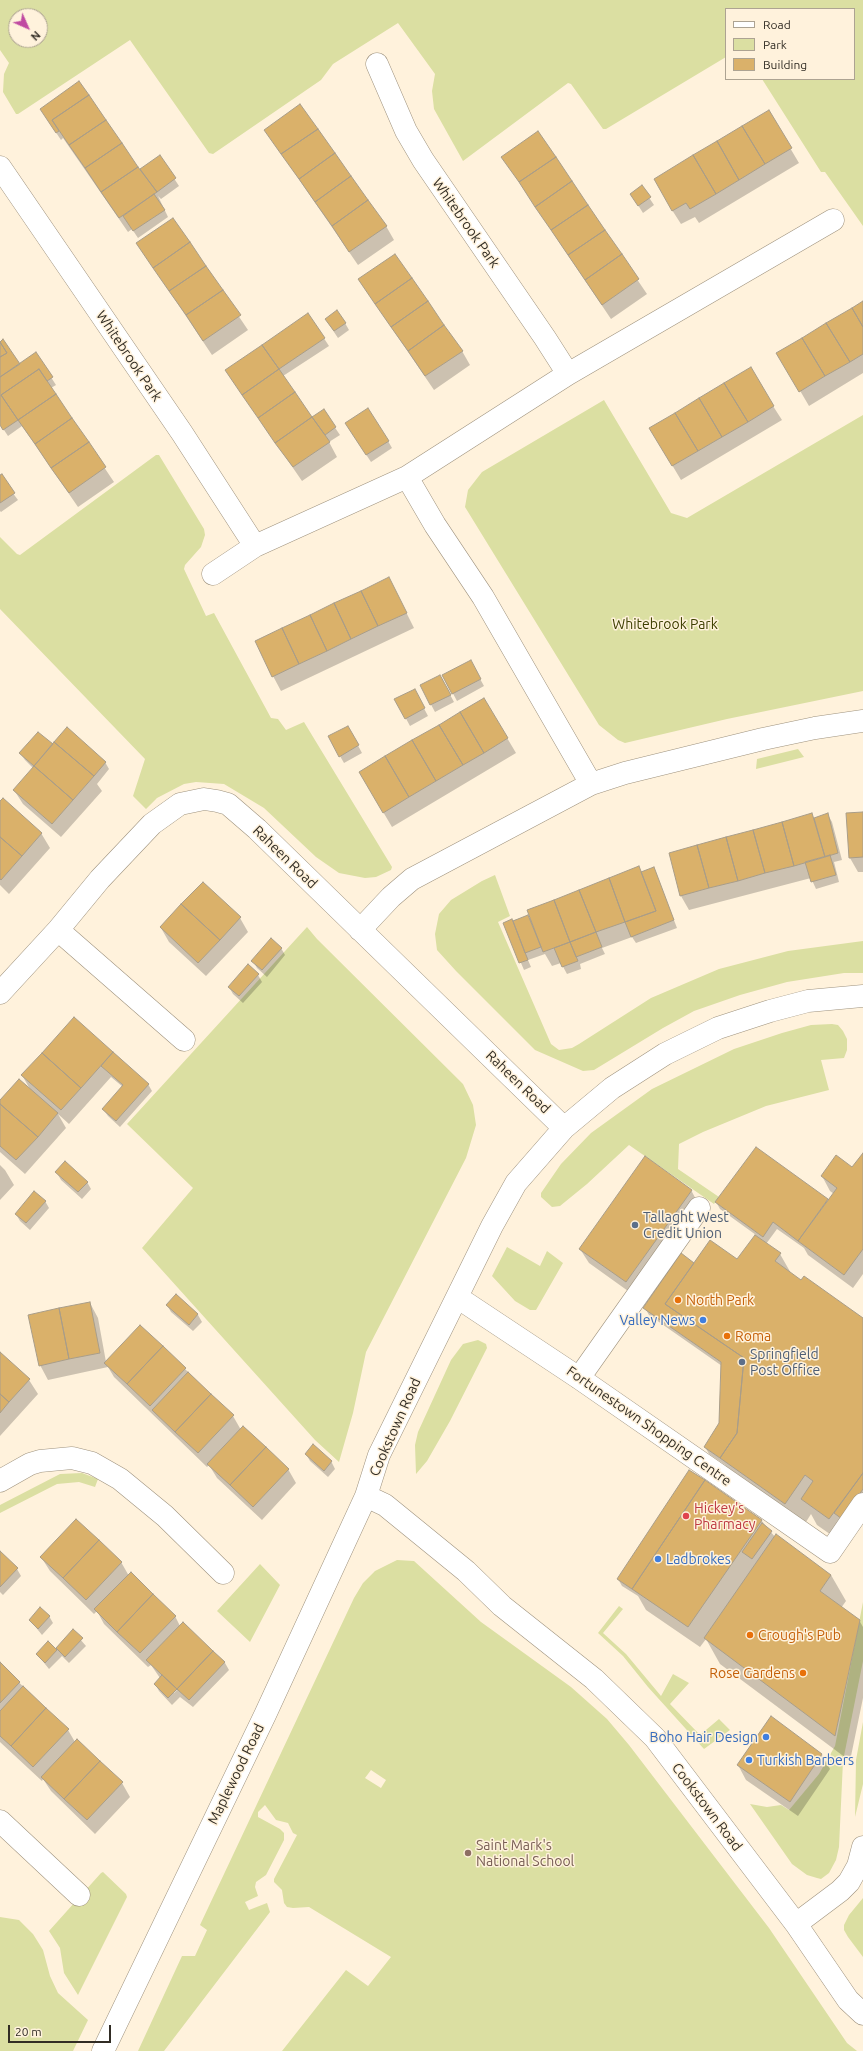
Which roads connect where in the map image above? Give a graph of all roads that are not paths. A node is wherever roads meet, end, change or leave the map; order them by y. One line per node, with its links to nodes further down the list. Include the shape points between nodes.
1 (377, 64): 4 (street, Whitebrook Park, via 406,131 423,160)
2 (0, 168): 6 (street, Whitebrook Park, via 182,433)
3 (833, 220): 4 (street)
4 (568, 374): 5 (street)
5 (407, 477): 6 (street); 9 (street, via 435,525 483,597)
6 (255, 546): 7 (street)
7 (213, 574)
8 (863, 721): 9 (street, via 763,739)
9 (591, 784): 11 (street, via 412,879)
10 (58, 930): 11 (street, Raheen Road, via 100,878 152,824 180,804 204,799 228,804); 12 (street, Raheen Road); 14 (street)
11 (360, 930): 15 (street, Raheen Road)
12 (0, 993)
13 (863, 996): 15 (street, Cookstown Road, via 808,1001 718,1028 665,1054 625,1080)
14 (184, 1040)
15 (564, 1128): 17 (street, Cookstown Road, via 516,1183)
16 (699, 1208): 18 (street)
17 (457, 1297): 18 (street, Fortunestown Shopping Centre); 20 (street, Cookstown Road, via 379,1455)
18 (579, 1378): 21 (street, Fortunestown Shopping Centre, via 830,1552)
19 (0, 1481): 22 (street, via 40,1461 72,1458 92,1463 120,1479 165,1516)
20 (366, 1496): 26 (street, Cookstown Road, via 385,1506 466,1571 502,1606 594,1678 649,1733); 28 (street, Maplewood Road, via 265,1715)
21 (863, 1504)
22 (223, 1573)
23 (0, 1821): 25 (street)
24 (863, 1848): 26 (street, via 858,1866 849,1882)
25 (79, 1895)
26 (796, 1924): 27 (street, Cookstown Road, via 848,2000)
27 (863, 2014)
28 (103, 2051)

